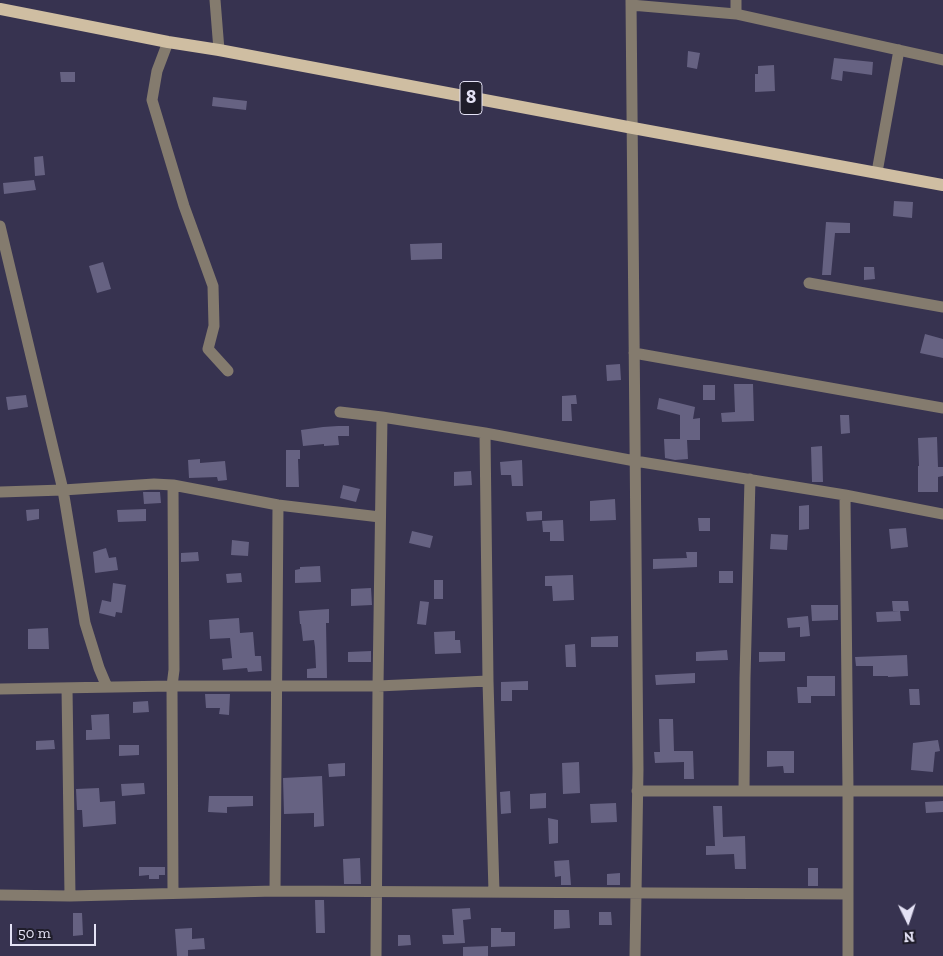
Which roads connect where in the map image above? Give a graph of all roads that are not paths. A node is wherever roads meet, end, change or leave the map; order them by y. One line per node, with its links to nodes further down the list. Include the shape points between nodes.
1 (215, 0): 7 (street)
2 (736, 0): 5 (street)
3 (631, 2): 5 (street); 10 (street)
4 (0, 9): 6 (main road, 8)
5 (736, 14): 8 (street)
6 (168, 42): 7 (main road, 8); 18 (street, via 156,71 152,100 184,206 213,286 214,326 208,349)
7 (219, 50): 10 (main road, 8)
8 (899, 50): 9 (street); 11 (street)
9 (943, 60)
10 (633, 128): 11 (main road, 8); 17 (street)
11 (876, 172): 12 (main road, 8)
12 (943, 185)
13 (0, 226): 14 (street)
14 (2, 245): 26 (street)
15 (809, 283): 16 (street)
16 (943, 307)
17 (634, 353): 19 (street); 23 (street)
18 (228, 371)
19 (943, 408)
20 (340, 412): 21 (street)
21 (382, 417): 22 (street); 31 (street)
22 (485, 433): 23 (street); 32 (street)
23 (635, 461): 24 (street); 39 (street)
24 (750, 479): 28 (street); 40 (street)
25 (173, 485): 26 (street); 29 (street); 34 (street)
26 (62, 490): 27 (street); 36 (street, via 84,624)
27 (0, 492)
28 (845, 495): 30 (street); 41 (street)
29 (278, 504): 31 (street); 33 (street)
30 (943, 514)
31 (380, 517): 35 (street)
32 (488, 681): 35 (street); 45 (street)
33 (276, 685): 34 (street); 35 (street); 43 (street)
34 (172, 686): 36 (street); 47 (street)
35 (378, 686): 44 (street)
36 (107, 687): 37 (street)
37 (67, 688): 38 (street); 50 (street)
38 (0, 689)
39 (638, 791): 40 (street); 46 (street)
40 (744, 791): 41 (street)
41 (848, 791): 42 (street); 48 (street)
42 (943, 791)
43 (274, 891): 44 (street); 47 (street)
44 (376, 892): 45 (street); 51 (street)
45 (494, 892): 46 (street)
46 (636, 892): 48 (street); 52 (street)
47 (173, 893): 50 (street)
48 (847, 894): 53 (street)
49 (0, 895): 50 (street)
50 (70, 896)
51 (376, 956)
52 (635, 956)
53 (848, 956)

